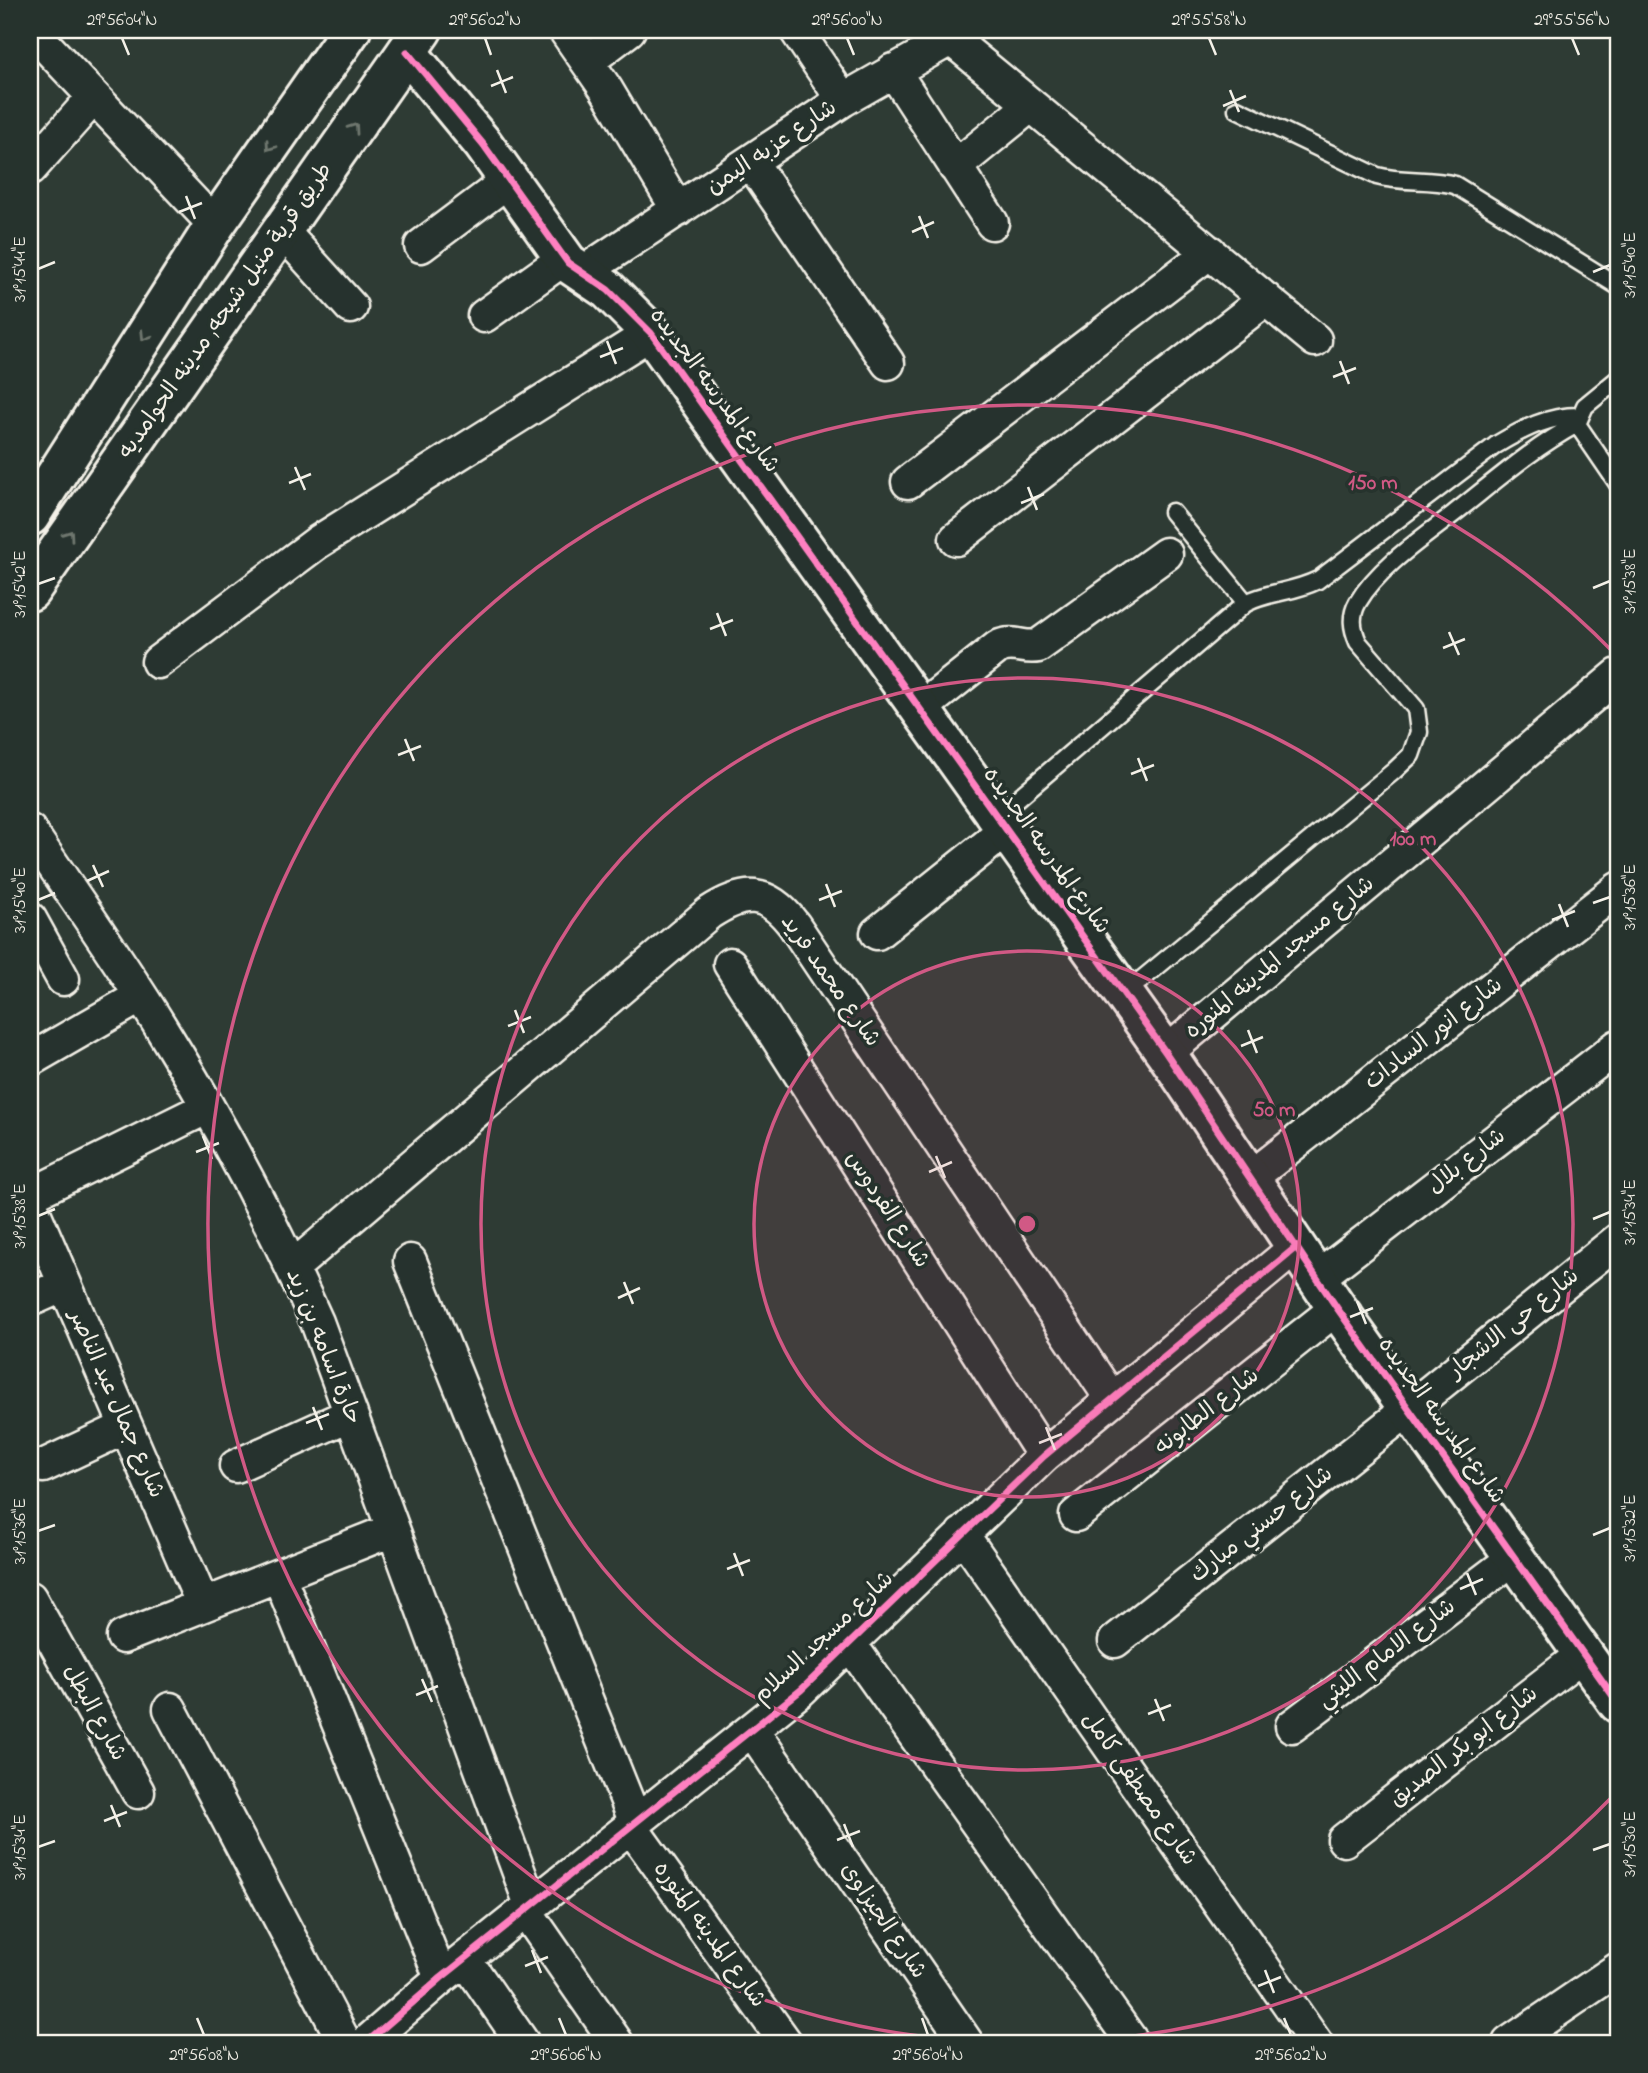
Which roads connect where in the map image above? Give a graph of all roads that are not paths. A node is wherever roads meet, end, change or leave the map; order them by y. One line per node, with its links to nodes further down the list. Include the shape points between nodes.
1 (31, 30): 10 (street)
2 (351, 30): 20 (street, طريق قرية منيل شيحه, مدينه الحوامديه, one-way to 20)
3 (565, 30): 8 (street)
4 (629, 30): 8 (street)
5 (796, 30): 11 (street)
6 (958, 34): 9 (street, شارع عزبه اليمن); 12 (street)
7 (414, 41): 17 (street, شارع المدرسه الجديده); 21 (street, طريق قرية منيل شيحه, مدينه الحوامديه, one-way to 7)
8 (588, 61): 18 (street)
9 (893, 70): 11 (street, شارع عزبه اليمن); 15 (street)
10 (94, 97): 16 (street); 20 (street)
11 (843, 100): 14 (street, شارع عزبه اليمن)
12 (1031, 105): 15 (street); 23 (street)
13 (1237, 109): 25 (lane, via 1377,176 1455,185)
14 (751, 162): 18 (street, شارع عزبه اليمن); 31 (street)
15 (955, 167): 19 (street)
16 (30, 169)
17 (509, 180): 22 (street); 24 (street, شارع المدرسه الجديده)
18 (678, 210): 24 (street, شارع عزبه اليمن)
19 (992, 223)
20 (215, 225): 36 (street, طريق قرية منيل شيحه, مدينه الحوامديه, one-way to 36)
21 (283, 232): 27 (street); 40 (street, طريق قرية منيل شيحه, مدينه الحوامديه, one-way to 21)
22 (421, 246)
23 (1210, 253): 26 (street); 34 (street)
24 (574, 265): 28 (street, شارع عزبه اليمن); 29 (street, شارع المدرسه الجديده, via 608,290)
25 (1618, 286)
26 (1266, 299): 30 (street); 38 (street)
27 (351, 307)
28 (484, 316)
29 (651, 333): 42 (street, via 318,542); 44 (street, شارع المدرسه الجديده)
30 (1315, 340)
31 (888, 363)
32 (1618, 379): 33 (lane, via 1585,406)
33 (1578, 420): 35 (lane); 41 (lane, via 1558,416 1517,432 1318,580); 53 (lane, via 1528,453 1407,550 1358,602 1352,615 1358,642 1416,709 1419,732 1411,755)
34 (908, 482)
35 (1618, 484)
36 (31, 511)
37 (1172, 512): 41 (lane)
38 (956, 539)
39 (1166, 554): 44 (street, via 1038,646 1007,643 998,647)
40 (30, 591)
41 (1245, 603): 45 (lane)
42 (158, 662)
43 (1618, 675): 56 (street, شارع مسجد المدينه المنوره)
44 (920, 709): 45 (street, شارع المدرسه الجديده)
45 (1002, 823): 50 (street); 53 (street, شارع المدرسه الجديده)
46 (30, 831): 47 (street, حارة اسامه بن زيد)
47 (40, 867): 54 (street, حارة اسامه بن زيد)
48 (1618, 889): 59 (street, شارع انور السادات)
49 (30, 919): 52 (street)
50 (877, 933)
51 (730, 964): 72 (street, شارع الفردوس)
52 (63, 979)
53 (1125, 994): 56 (street, شارع المدرسه الجديده)
54 (141, 996): 57 (street); 58 (street, حارة اسامه بن زيد)
55 (1618, 1046): 65 (street, شارع بلال)
56 (1166, 1053): 59 (street, شارع المدرسه الجديده)
57 (30, 1060)
58 (208, 1107): 60 (street); 64 (street, حارة اسامه بن زيد)
59 (1249, 1180): 65 (street, شارع المدرسه الجديده)
60 (30, 1195)
61 (33, 1220): 66 (street, شارع جمال عبد الناصر)
62 (1618, 1240): 69 (street, شارع حى الاشجار)
63 (410, 1261): 91 (street, شارع المدينه المنوره)
64 (292, 1268): 68 (street, شارع محمد فريد, via 709,914 732,899 761,898 774,904 794,925); 70 (street, حارة اسامه بن زيد)
65 (1316, 1278): 68 (street, شارع مسجد السلام); 69 (street, شارع المدرسه الجديده); 75 (street, شارع الطابونه)
66 (64, 1285): 67 (street); 71 (street, شارع جمال عبد الناصر)
67 (30, 1300)
68 (1111, 1398): 72 (street, شارع مسجد السلام)
69 (1410, 1408): 78 (street, شارع المدرسه الجديده); 83 (street, شارع حسني مبارك)
70 (351, 1414): 74 (street); 76 (street, حارة اسامه بن زيد)
71 (126, 1427): 73 (street); 81 (street, شارع جمال عبد الناصر)
72 (1044, 1456): 77 (street, شارع مسجد السلام)
73 (43, 1466)
74 (236, 1466)
75 (1076, 1515)
76 (392, 1530): 79 (street); 93 (street, حارة اسامه بن زيد)
77 (962, 1534): 84 (street, شارع مسجد السلام); 103 (street, شارع مصطفى كامل)
78 (1515, 1557): 85 (street, شارع المدرسه الجديده); 88 (street, شارع الامام الليثي)
79 (279, 1576): 81 (street); 94 (street)
80 (30, 1598): 90 (street, شارع البطل)
81 (203, 1605): 82 (street)
82 (123, 1637)
83 (1115, 1641)
84 (850, 1644): 89 (street, شارع مسجد السلام); 102 (street)
85 (1583, 1654): 86 (street, شارع المدرسه الجديده); 92 (street, شارع ابو بكر الصديق)
86 (1618, 1703)
87 (170, 1709): 96 (street)
88 (1292, 1726)
89 (752, 1730): 91 (street, شارع مسجد السلام); 101 (street, شارع الجيزاوى)
90 (138, 1792)
91 (633, 1825): 93 (street, شارع مسجد السلام); 100 (street, شارع المدينه المنوره)
92 (1344, 1840)
93 (528, 1908): 94 (street, شارع مسجد السلام); 99 (street, حارة اسامه بن زيد)
94 (453, 1969): 97 (street, شارع مسجد السلام); 98 (street)
95 (1618, 1969): 104 (street)
96 (345, 2043)
97 (366, 2043)
98 (523, 2043)
99 (617, 2043)
100 (786, 2043)
101 (967, 2043)
102 (1133, 2043)
103 (1316, 2043)
104 (1509, 2043)

